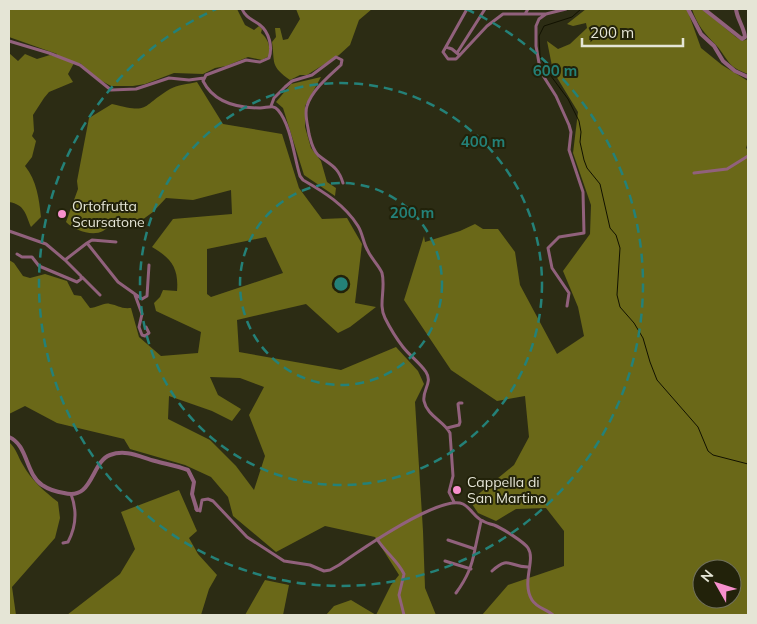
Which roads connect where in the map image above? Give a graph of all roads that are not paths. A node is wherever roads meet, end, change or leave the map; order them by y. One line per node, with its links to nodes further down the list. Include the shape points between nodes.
1 (242, 9): 15 (street, via 266,32 271,45 269,58 260,62 246,60)
2 (467, 9): 12 (street)
3 (485, 9): 13 (street)
4 (528, 9): 9 (street)
5 (566, 9): 10 (street)
6 (688, 9): 14 (street, via 723,61)
7 (704, 9): 8 (street, via 742,39 745,33)
8 (736, 9)
9 (525, 14): 10 (street); 13 (street, via 503,14)
10 (546, 14): 29 (street, via 536,26 539,63 569,124 569,150 583,192 584,233 559,237 548,248 552,268 569,292)
11 (9, 41): 15 (street, via 80,65 111,90 136,89 169,78)
12 (446, 47): 13 (street); 13 (street, via 443,52 448,59 456,59)
13 (458, 55)
14 (748, 77)
15 (204, 78): 16 (street, via 208,88 222,101 252,108)
16 (271, 106): 19 (street, via 278,92 292,81 306,78 336,57 342,60 312,98 306,112 314,150 335,166); 32 (street, via 282,115 300,176 332,198 359,227 366,249 381,271 384,316 404,349 428,375 424,402 432,415)
17 (748, 156): 18 (street, via 728,169)
18 (694, 174)
19 (343, 183)
20 (9, 231): 24 (street, via 46,244)
21 (116, 242): 22 (street, via 92,240)
22 (86, 243): 24 (street); 28 (street, via 118,282)
23 (17, 254): 26 (street, via 32,257 39,266 78,282)
24 (65, 260): 26 (street)
25 (149, 265): 28 (street, via 147,296 142,299)
26 (81, 276): 27 (street)
27 (100, 295)
28 (135, 295): 30 (street, via 142,314 139,328 145,336 149,333)
29 (567, 306)
30 (146, 327)
31 (462, 403): 32 (street, via 458,404 459,425)
32 (447, 428): 35 (street, via 453,470 449,492)
33 (9, 436): 34 (street, via 19,443 38,482)
34 (71, 494): 36 (street, via 85,488 110,455 125,453 188,470 194,482 192,494); 40 (street, via 75,518 68,542)
35 (454, 502): 37 (street, via 463,504); 38 (street, via 406,521)
36 (196, 509): 38 (street, via 200,510 202,500 213,501 247,537 284,561 324,571)
37 (481, 521): 41 (street); 43 (street, via 495,526 527,547 531,558)
38 (378, 540): 47 (street, via 404,574 399,595)
39 (448, 540): 41 (street)
40 (63, 543)
41 (475, 549): 44 (street)
42 (445, 561): 44 (street)
43 (528, 567): 45 (street, via 505,562); 48 (street, via 528,589 532,599)
44 (471, 569): 46 (street)
45 (492, 571)
46 (456, 593)
47 (404, 615)
48 (553, 615)

